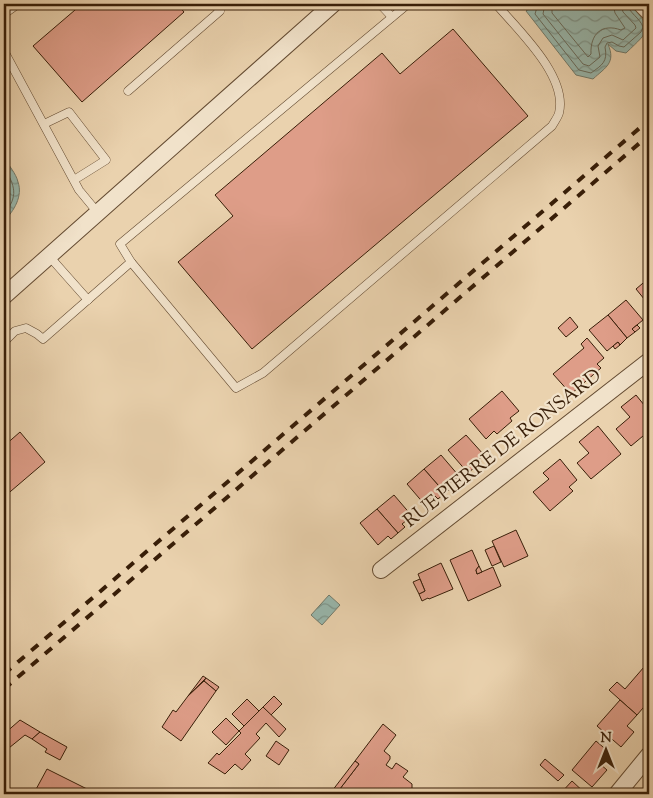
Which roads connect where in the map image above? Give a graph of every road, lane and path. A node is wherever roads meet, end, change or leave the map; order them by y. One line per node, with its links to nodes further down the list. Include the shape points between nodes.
1 (18, 4): 9 (lane)
2 (214, 4): 12 (lane, via 220,11)
3 (333, 4): 15 (street)
4 (380, 4): 10 (lane)
5 (408, 4): 10 (lane)
6 (496, 4): 17 (lane, via 548,67 557,85 559,114 552,126 263,373 236,388)
7 (641, 4): 8 (street)
8 (649, 12)
9 (4, 14)
10 (392, 17): 17 (lane, via 120,244)
11 (4, 51): 13 (lane)
12 (128, 91)
13 (44, 124): 14 (lane); 14 (lane, via 69,112 106,160)
14 (74, 180): 15 (lane)
15 (98, 213): 16 (street)
16 (49, 256): 18 (street); 19 (lane)
17 (131, 262): 19 (lane)
18 (4, 296)
19 (88, 300): 20 (lane, via 43,339 26,328 15,331)
20 (4, 342)
21 (649, 361): 22 (street, RUE PIERRE DE RONSARD)
22 (380, 570)
23 (649, 755): 24 (street)
24 (618, 794)

